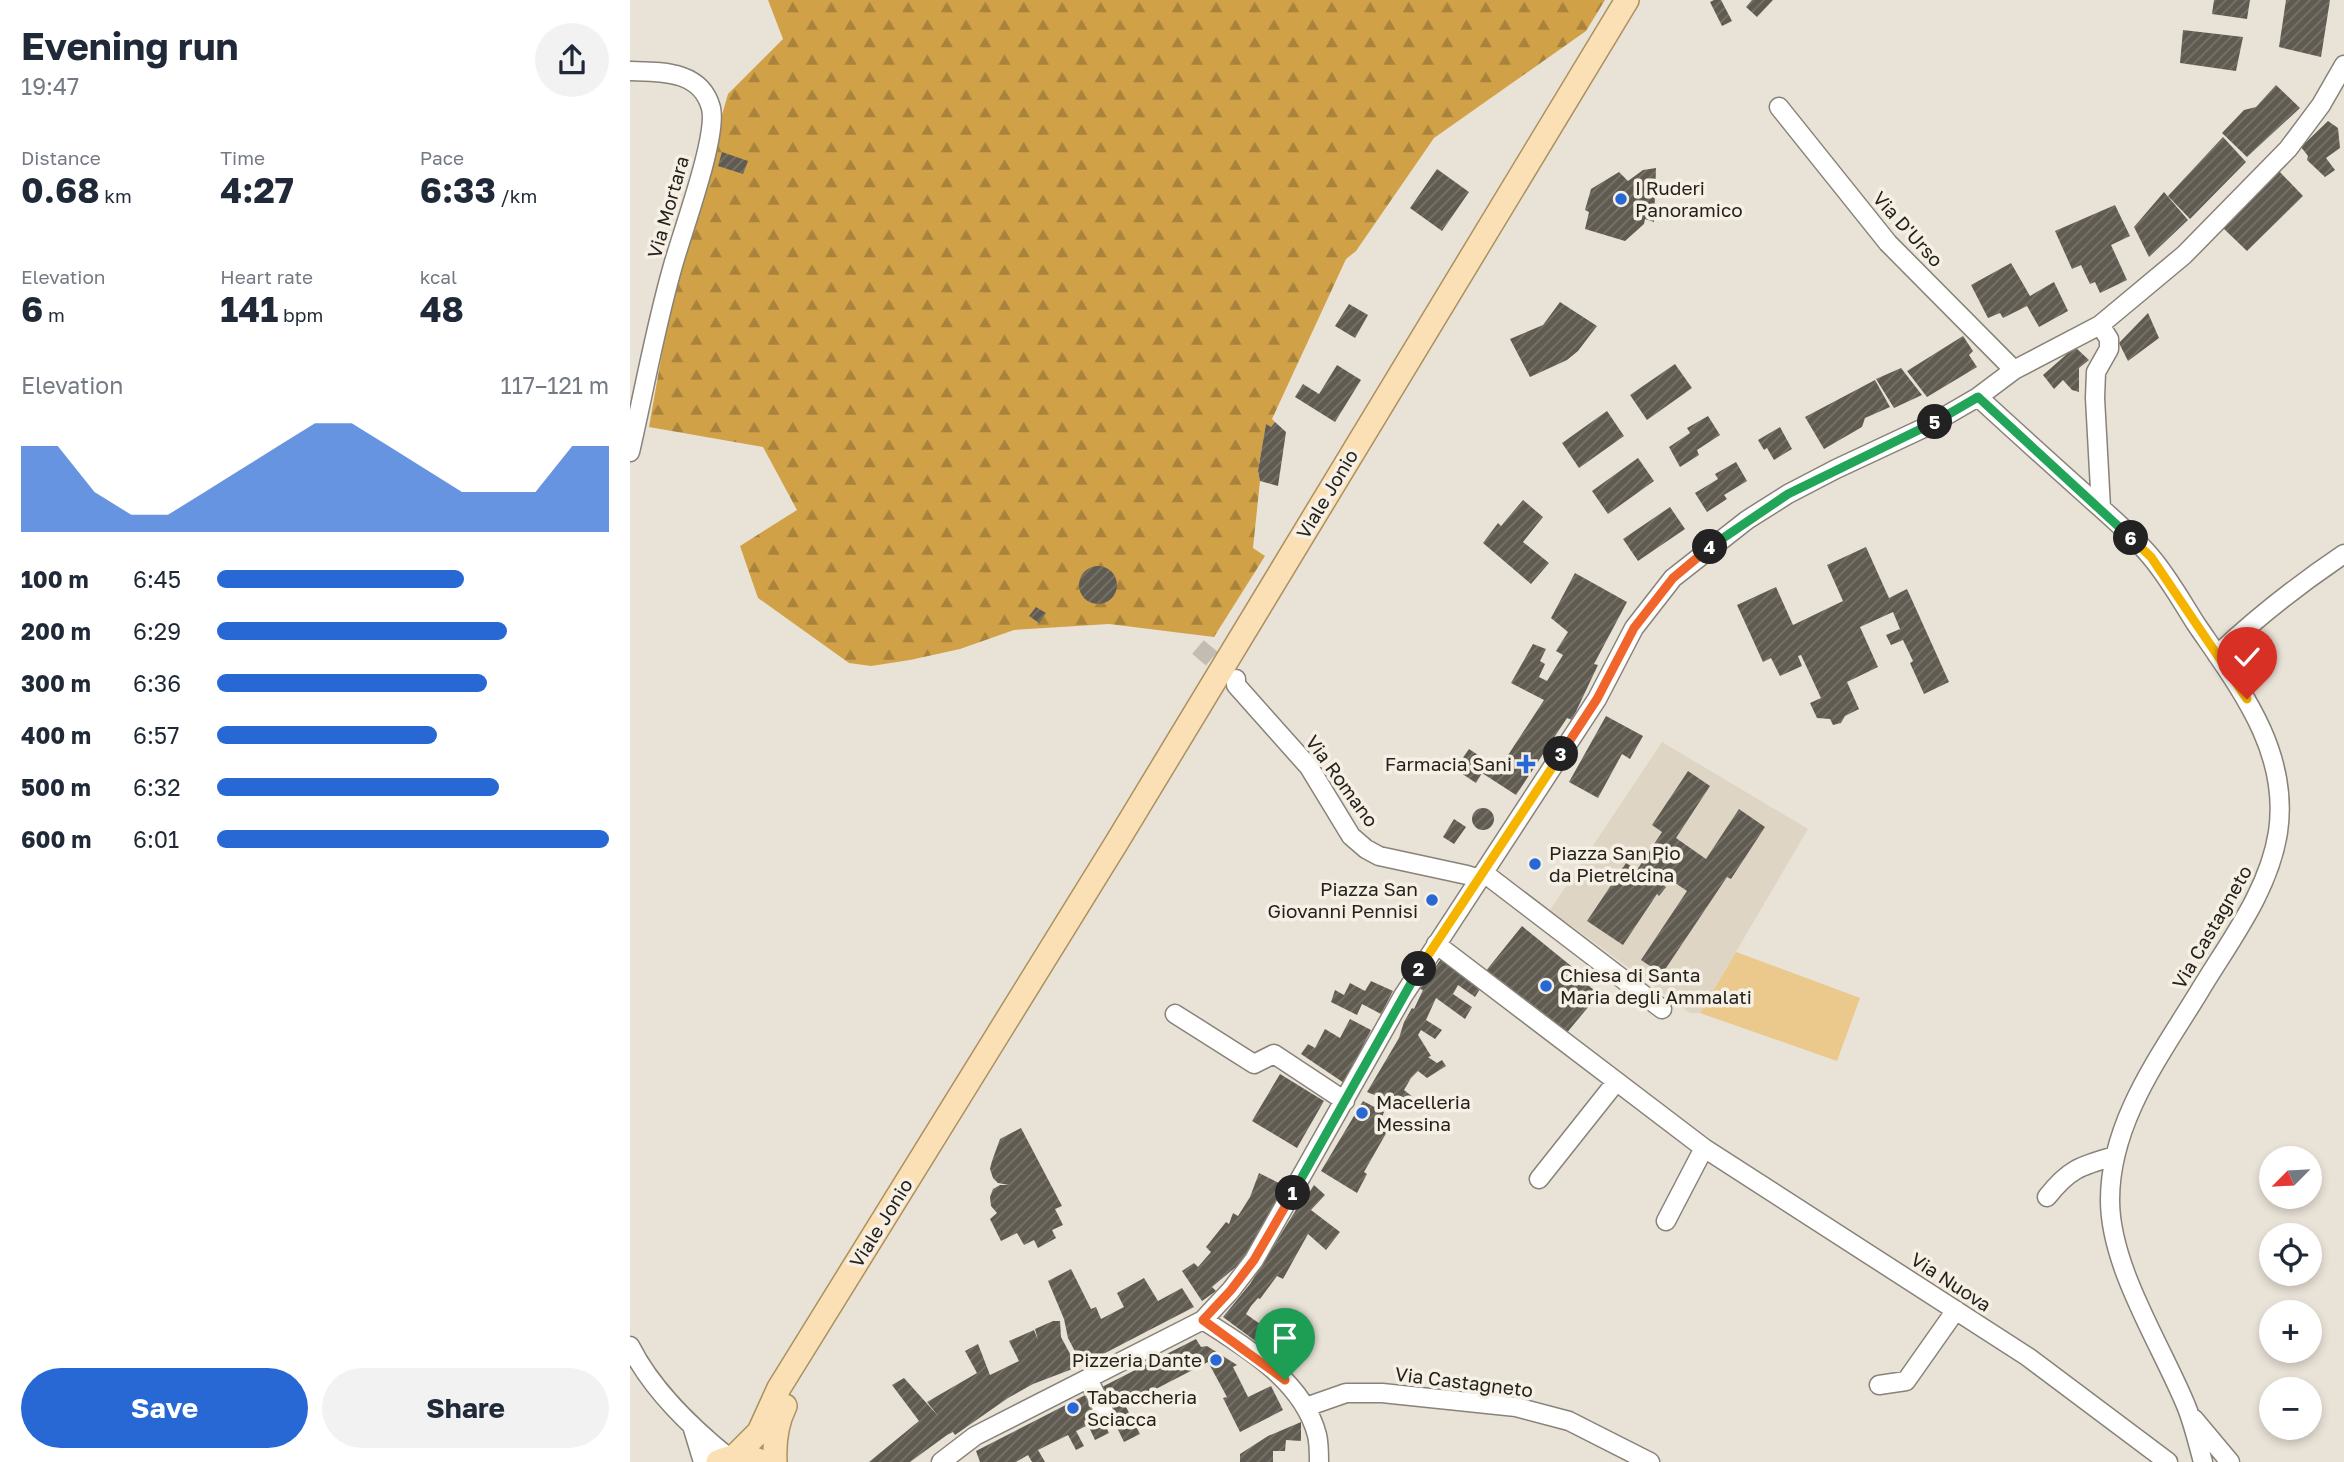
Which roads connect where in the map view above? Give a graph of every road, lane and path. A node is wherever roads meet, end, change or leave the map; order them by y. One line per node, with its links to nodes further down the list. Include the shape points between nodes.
1 (1627, 0): 15 (main road, Viale Jonio)
2 (2344, 65): 5 (street, via 2288,149 2184,255)
3 (630, 71): 8 (street, Via Mortara, via 674,73 692,81 710,107 712,126 671,271)
4 (1779, 107): 6 (street, Via D'Urso, via 1888,243)
5 (2100, 325): 6 (street); 9 (street, via 2109,339 2109,349 2096,372)
6 (2014, 370): 7 (street)
7 (1978, 397): 9 (street, Via Castagneto); 13 (street, via 1788,494 1673,578 1634,628 1597,699)
8 (630, 452)
9 (2101, 508): 11 (street, Via Castagneto, via 2151,557)
10 (2344, 554): 11 (street, via 2257,617)
11 (2217, 655): 21 (street, Via Castagneto, via 2247,699 2274,762 2280,794 2272,864 2147,1079)
12 (1236, 679): 13 (street, Via Romano, via 1236,685 1309,766 1351,836 1366,849 1379,856)
13 (1482, 876): 14 (street); 16 (street)
14 (1436, 944): 18 (street, Via Nuova); 19 (street)
15 (1026, 988): 35 (main road, Viale Jonio, via 779,1388 759,1432); 38 (main road, Viale Jonio, via 788,1399 779,1417)
16 (1662, 1009)
17 (1175, 1014): 19 (street, via 1254,1064 1274,1054)
18 (1616, 1082): 20 (street, Via Nuova); 22 (street)
19 (1345, 1101): 26 (street, via 1254,1260)
20 (1704, 1148): 24 (street); 25 (street, Via Nuova)
21 (2115, 1156): 23 (street, via 2063,1176); 31 (street, Via Castagneto, via 2112,1231)
22 (1539, 1179)
23 (2047, 1197)
24 (1666, 1221)
25 (1956, 1310): 29 (street, via 1906,1381); 43 (street, Via Nuova, via 2028,1356)
26 (1203, 1320): 28 (street); 30 (street, via 1285,1380)
27 (630, 1346): 33 (street, via 651,1379)
28 (1088, 1379): 32 (street); 34 (street)
29 (1879, 1385)
30 (1306, 1407): 41 (street, via 1318,1436); 42 (street, Via Castagneto, via 1346,1393 1382,1393 1516,1407 1569,1421)
31 (2188, 1410): 44 (street); 45 (street)
32 (1107, 1418)
33 (692, 1426): 35 (street); 36 (street)
34 (964, 1445): 39 (street); 40 (street)
35 (727, 1459): 37 (main road, via 746,1457)
36 (704, 1462)
37 (762, 1462)
38 (775, 1462)
39 (941, 1462)
40 (972, 1462)
41 (1319, 1462)
42 (1650, 1462)
43 (2168, 1462)
44 (2203, 1462)
45 (2230, 1462)

